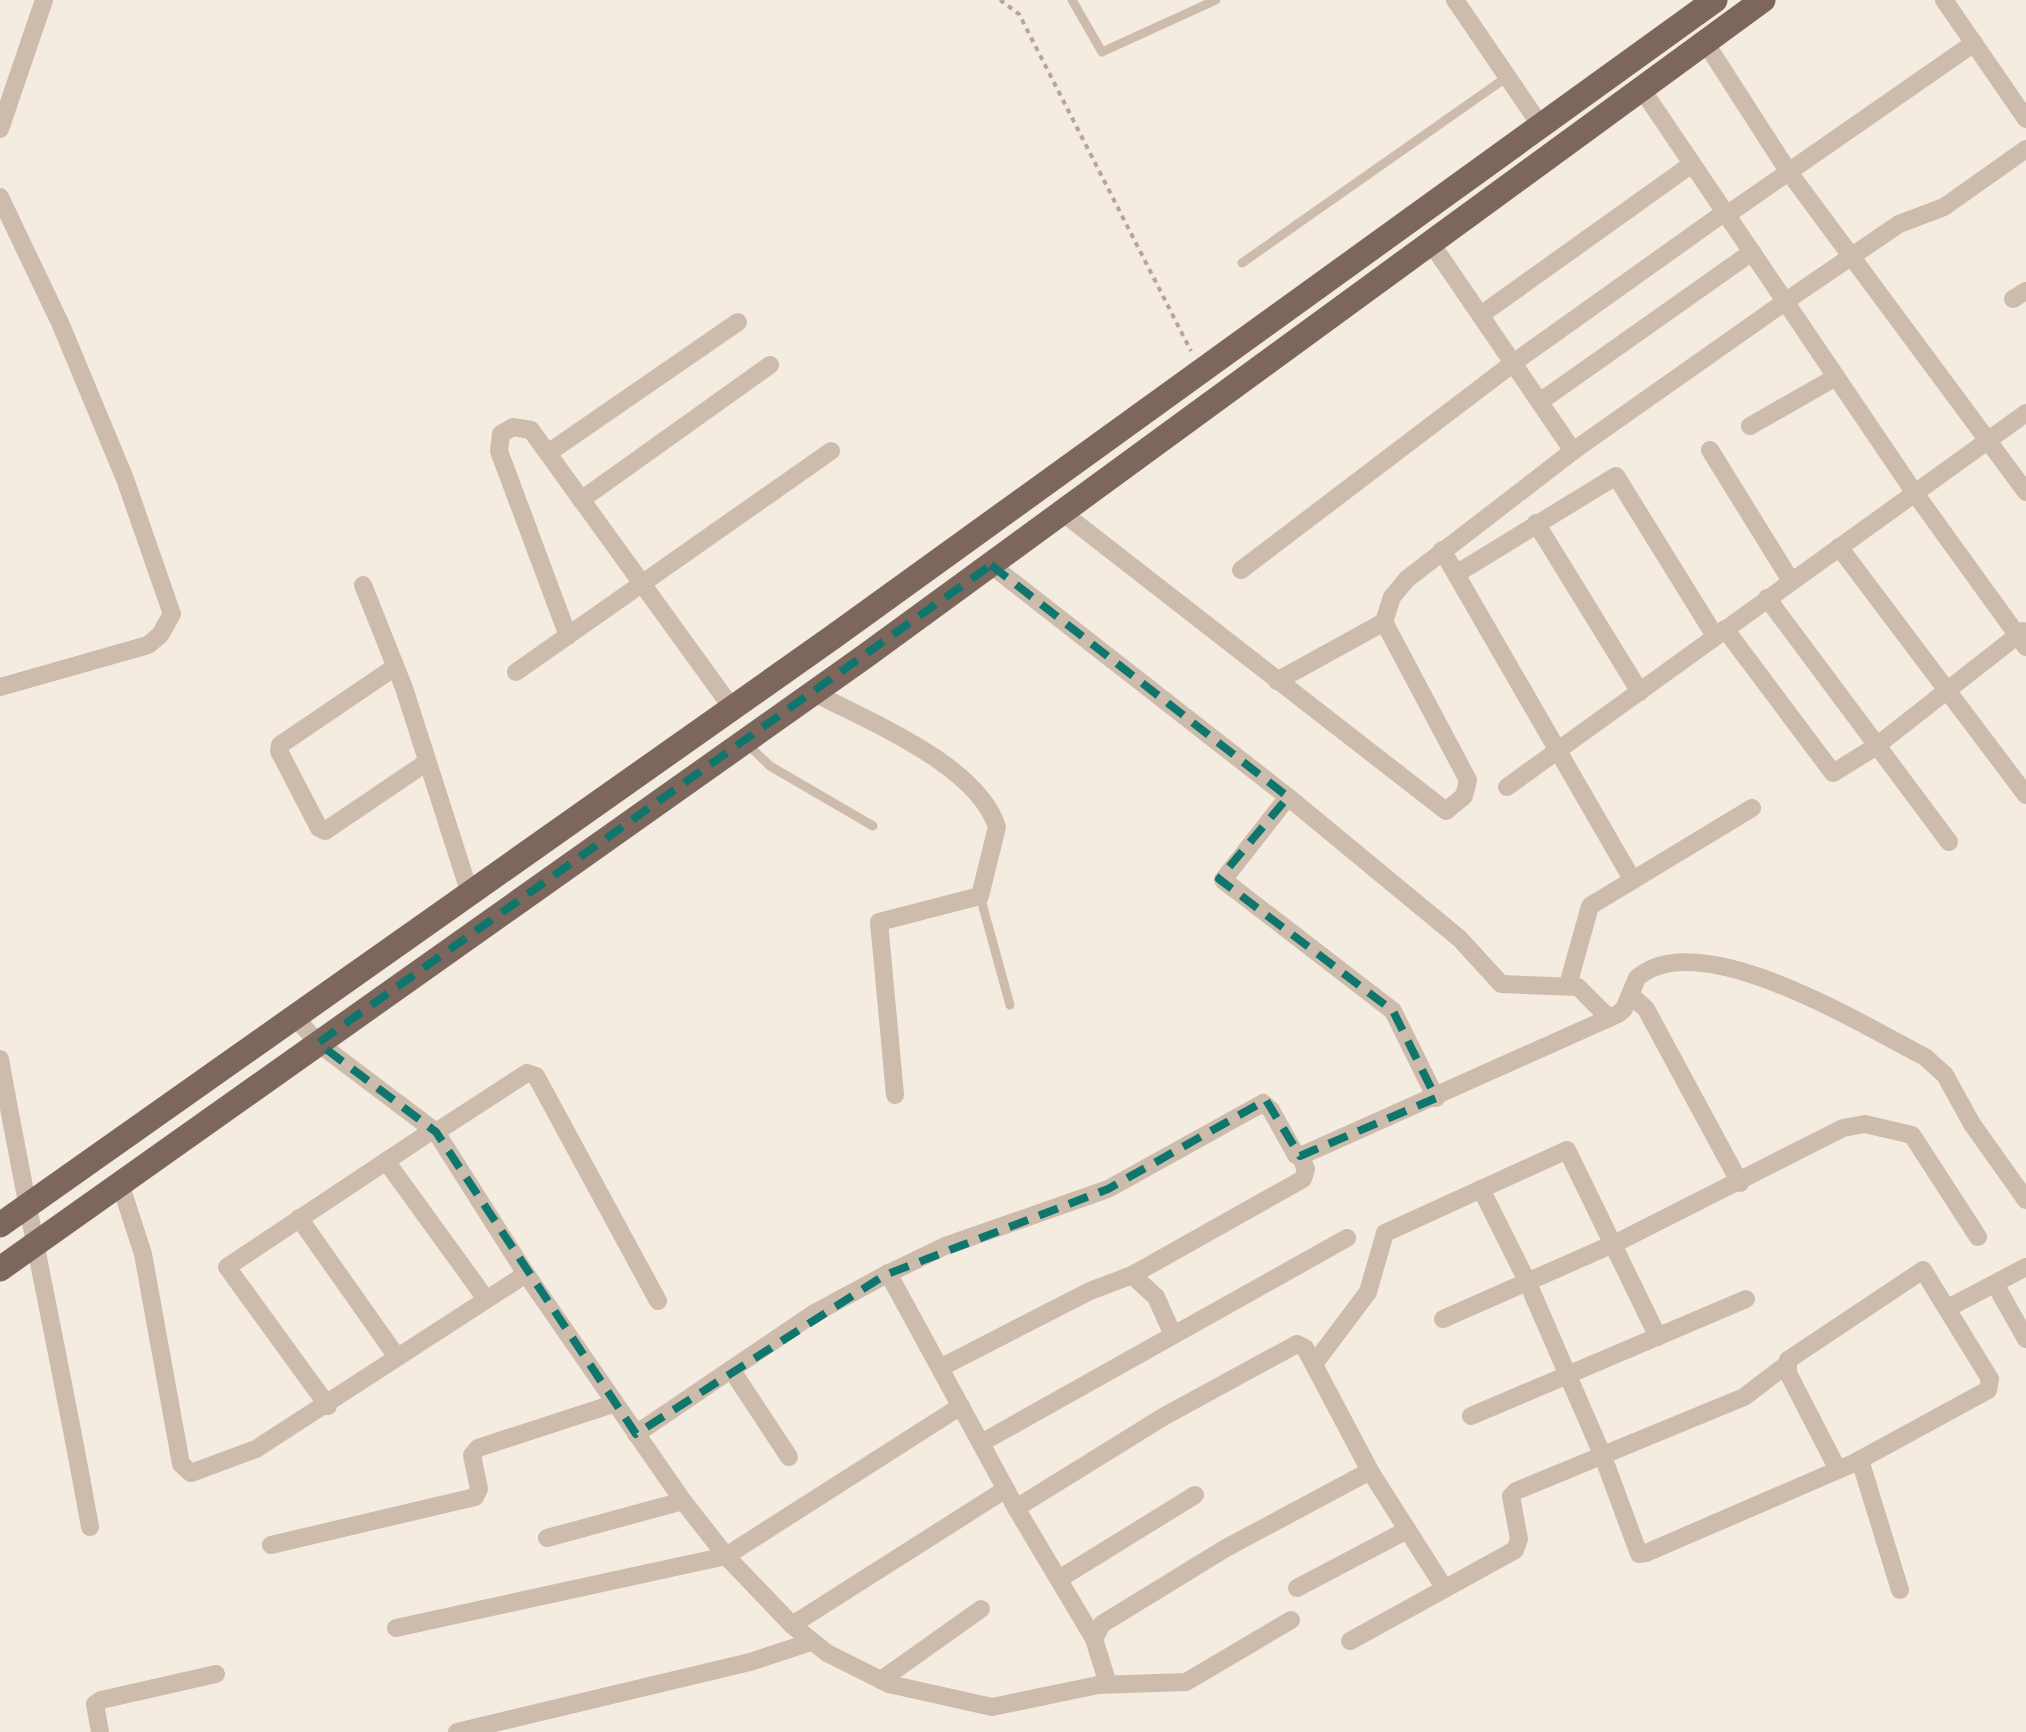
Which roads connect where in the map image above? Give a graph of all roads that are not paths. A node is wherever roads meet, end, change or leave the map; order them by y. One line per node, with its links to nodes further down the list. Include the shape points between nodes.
1 (44, 0): 14 (street)
2 (1072, 0): 3 (lane, via 1102,52)
3 (1216, 0)
4 (1454, 0): 10 (street)
5 (1715, 0): 13 (main road)
6 (1763, 0): 8 (main road)
7 (1944, 0): 9 (street)
8 (1705, 42): 11 (main road); 17 (street)
9 (1974, 43): 12 (street); 17 (street)
10 (1507, 76): 13 (street); 23 (lane)
11 (1641, 88): 16 (street); 20 (main road)
12 (2026, 119)
13 (1541, 126): 63 (main road)
14 (0, 128)
15 (2026, 150): 22 (street, via 1944,207 1899,224)
16 (1692, 164): 19 (street); 25 (street)
17 (1788, 171): 19 (street); 22 (street)
18 (0, 197): 59 (street, via 126,479 172,614 148,645)
19 (1725, 212): 21 (street); 27 (street)
20 (1432, 243): 25 (street); 41 (main road)
21 (1752, 252): 24 (street); 30 (street)
22 (1854, 257): 24 (street); 33 (street)
23 (1242, 263)
24 (1786, 302): 29 (street); 36 (street)
25 (1482, 314): 27 (street)
26 (738, 322): 37 (street)
27 (1516, 361): 30 (street); 46 (street)
28 (770, 365): 40 (street)
29 (1836, 378): 32 (street); 38 (street)
30 (1541, 401): 36 (street)
31 (2026, 413): 33 (street)
32 (1750, 426)
33 (1987, 441): 38 (street); 39 (street)
34 (1710, 450): 48 (street)
35 (832, 451): 50 (street)
36 (1573, 451): 44 (street)
37 (548, 453): 40 (street); 54 (street, via 523,426 501,434 498,442)
38 (1914, 492): 43 (street); 55 (street)
39 (2026, 492)
40 (581, 500): 50 (street)
41 (1063, 513): 45 (main road); 58 (street)
42 (1536, 524): 47 (street); 53 (street, via 1616,476); 62 (street)
43 (1839, 546): 48 (street); 60 (street)
44 (1442, 550): 47 (street); 52 (street, via 1399,588)
45 (990, 565): 61 (main road); 70 (street)
46 (1241, 570)
47 (1456, 574): 66 (street)
48 (1791, 581): 51 (street)
49 (363, 585): 56 (street)
50 (643, 585): 54 (street); 63 (street)
51 (1767, 598): 53 (street); 65 (street)
52 (1384, 622): 58 (street); 58 (street, via 1468,780 1451,809 1441,810)
53 (1720, 632): 62 (street); 65 (street, via 1827,770 1843,770)
54 (568, 636): 57 (street)
55 (2023, 637): 60 (street)
56 (395, 667): 67 (street); 67 (street, via 279,751 325,830)
57 (516, 672)
58 (1277, 681)
59 (0, 687)
60 (1947, 690): 65 (street); 69 (street)
61 (813, 692): 64 (main road); 76 (street, via 935,757 972,791 997,827)
62 (1640, 692): 66 (street)
63 (732, 708): 75 (main road)
64 (744, 741): 72 (lane, via 770,766); 82 (main road)
65 (1875, 747): 73 (street)
66 (1560, 752): 68 (street); 74 (street)
67 (428, 762): 75 (street)
68 (1506, 786)
69 (2026, 795)
70 (1288, 797): 77 (street, via 1460,938 1501,984); 85 (street, via 1222,880 1393,1011)
71 (1752, 808): 74 (street)
72 (873, 826)
73 (1949, 842)
74 (1632, 879): 77 (street, via 1585,912)
75 (470, 894): 80 (main road)
76 (980, 896): 79 (lane); 84 (street, via 877,925)
77 (1568, 985): 81 (street, via 1588,992)
78 (1628, 1000): 81 (street); 89 (street, via 1644,972 1684,961 1784,986 1935,1065); 91 (street, via 1646,1009)
79 (1010, 1005)
80 (296, 1018): 82 (street); 94 (main road)
81 (1609, 1018): 85 (street)
82 (318, 1043): 86 (street); 90 (main road)
83 (0, 1059): 94 (street)
84 (895, 1095)
85 (1436, 1098): 87 (street)
86 (435, 1131): 88 (street); 103 (street); 110 (street, via 533,1074)
87 (1300, 1156): 104 (street, via 1263,1103 1108,1189 945,1246); 105 (street, via 1303,1179)
88 (386, 1160): 95 (street); 108 (street)
89 (2020, 1176): 93 (street)
90 (120, 1183): 100 (main road); 123 (street, via 143,1254 185,1470 198,1472 248,1454)
91 (1740, 1183): 97 (street, via 1843,1128 1864,1124 1903,1131); 99 (street)
92 (1481, 1189): 99 (street, via 1567,1150); 106 (street); 117 (street, via 1385,1234 1368,1292)
93 (2026, 1200)
94 (26, 1206): 96 (main road); 100 (street)
95 (299, 1218): 116 (street); 123 (street, via 227,1267)
96 (0, 1225)
97 (1978, 1237)
98 (1347, 1238): 113 (street)
99 (1611, 1245): 106 (street); 114 (street)
100 (34, 1246): 102 (main road); 137 (street, via 54,1320)
101 (2026, 1267): 107 (street)
102 (0, 1270)
103 (526, 1274): 108 (street); 122 (street)
104 (888, 1274): 119 (street); 120 (street)
105 (1132, 1275): 113 (street, via 1156,1297); 119 (street)
106 (1528, 1281): 112 (street); 121 (street)
107 (1994, 1284): 111 (street); 115 (street)
108 (486, 1299): 116 (street)
109 (1746, 1300): 114 (street)
110 (658, 1301)
111 (1948, 1308): 118 (street, via 1928,1274 1917,1272); 130 (street, via 1991,1386)
112 (1443, 1319)
113 (1173, 1335): 127 (street)
114 (1658, 1336): 121 (street)
115 (2026, 1339)
116 (396, 1357): 123 (street)
117 (1314, 1364): 132 (street); 136 (street, via 1305,1348 1287,1346)
118 (1786, 1365): 128 (street, via 1744,1397); 131 (street)
119 (940, 1368): 124 (street)
120 (732, 1369): 126 (street); 129 (street)
121 (1566, 1376): 125 (street); 128 (street)
122 (613, 1404): 126 (street); 140 (street, via 478,1448 472,1456 475,1498)
123 (328, 1406)
124 (961, 1406): 127 (street); 141 (street)
125 (1471, 1416)
126 (636, 1434): 135 (street)
127 (981, 1443): 133 (street)
128 (1602, 1454): 131 (street, via 1639,1554); 144 (street, via 1516,1491 1511,1503 1519,1546)
129 (789, 1457)
130 (1860, 1460): 131 (street); 145 (street)
131 (1838, 1470)
132 (1370, 1471): 138 (street); 150 (street, via 1215,1554 1102,1624)
133 (1006, 1489): 136 (street); 148 (street)
134 (1196, 1495): 142 (street)
135 (683, 1501): 139 (street); 141 (street)
136 (1016, 1508): 142 (street)
137 (90, 1527)
138 (1408, 1530): 143 (street); 144 (street)
139 (547, 1538)
140 (272, 1544)
141 (726, 1556): 148 (street); 149 (street)
142 (1059, 1580): 150 (street)
143 (1296, 1588)
144 (1445, 1589): 151 (street)
145 (1900, 1590)
146 (981, 1609): 154 (street)
147 (1291, 1620): 155 (street, via 1186,1682)
148 (792, 1626): 152 (street)
149 (396, 1628)
150 (1094, 1639): 155 (street)
151 (1350, 1641)
152 (811, 1642): 154 (street); 157 (street)
153 (216, 1674): 156 (street, via 101,1700 94,1704)
154 (881, 1680): 155 (street, via 992,1707)
155 (1108, 1684)
156 (100, 1732)
157 (457, 1732)

